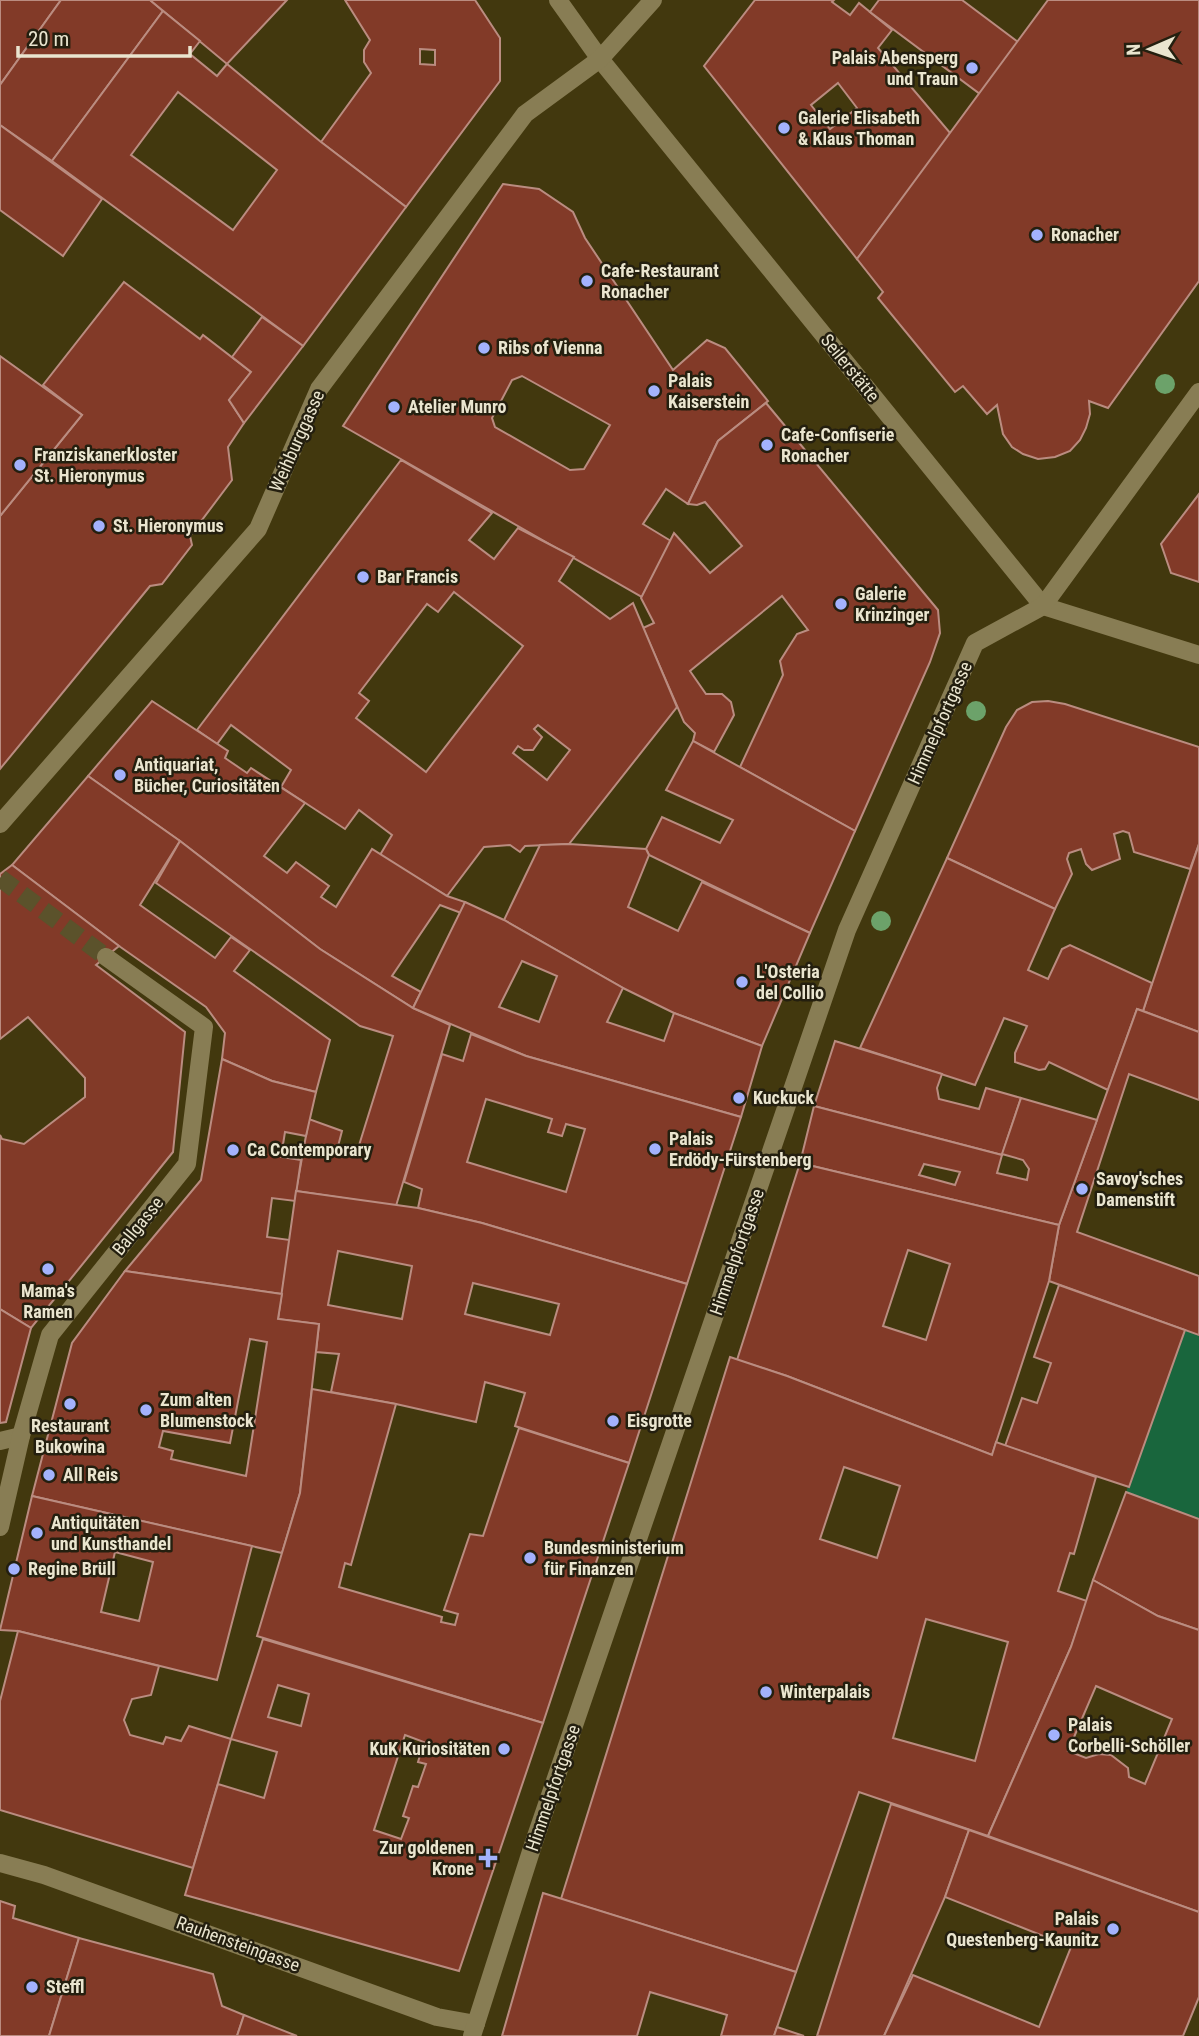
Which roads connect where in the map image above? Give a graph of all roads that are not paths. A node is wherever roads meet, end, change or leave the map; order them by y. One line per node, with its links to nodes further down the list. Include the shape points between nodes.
1 (558, 0): 3 (street, Seilerstätte)
2 (653, 0): 3 (street, Weihburggasse)
3 (600, 59): 5 (street, Seilerstätte); 7 (street, Weihburggasse, via 525,114 319,389 258,529)
4 (1199, 391): 5 (street, Himmelpfortgasse)
5 (1043, 606): 6 (street); 13 (street, Himmelpfortgasse, via 975,643 847,930 533,1845)
6 (1199, 655)
7 (0, 824)
8 (106, 957): 9 (street, Ballgasse, via 205,1027 187,1164 50,1335)
9 (21, 1436): 10 (street); 11 (street, Ballgasse)
10 (0, 1441)
11 (0, 1527)
12 (0, 1863): 13 (street, Rauhensteingasse)
13 (474, 2030)

